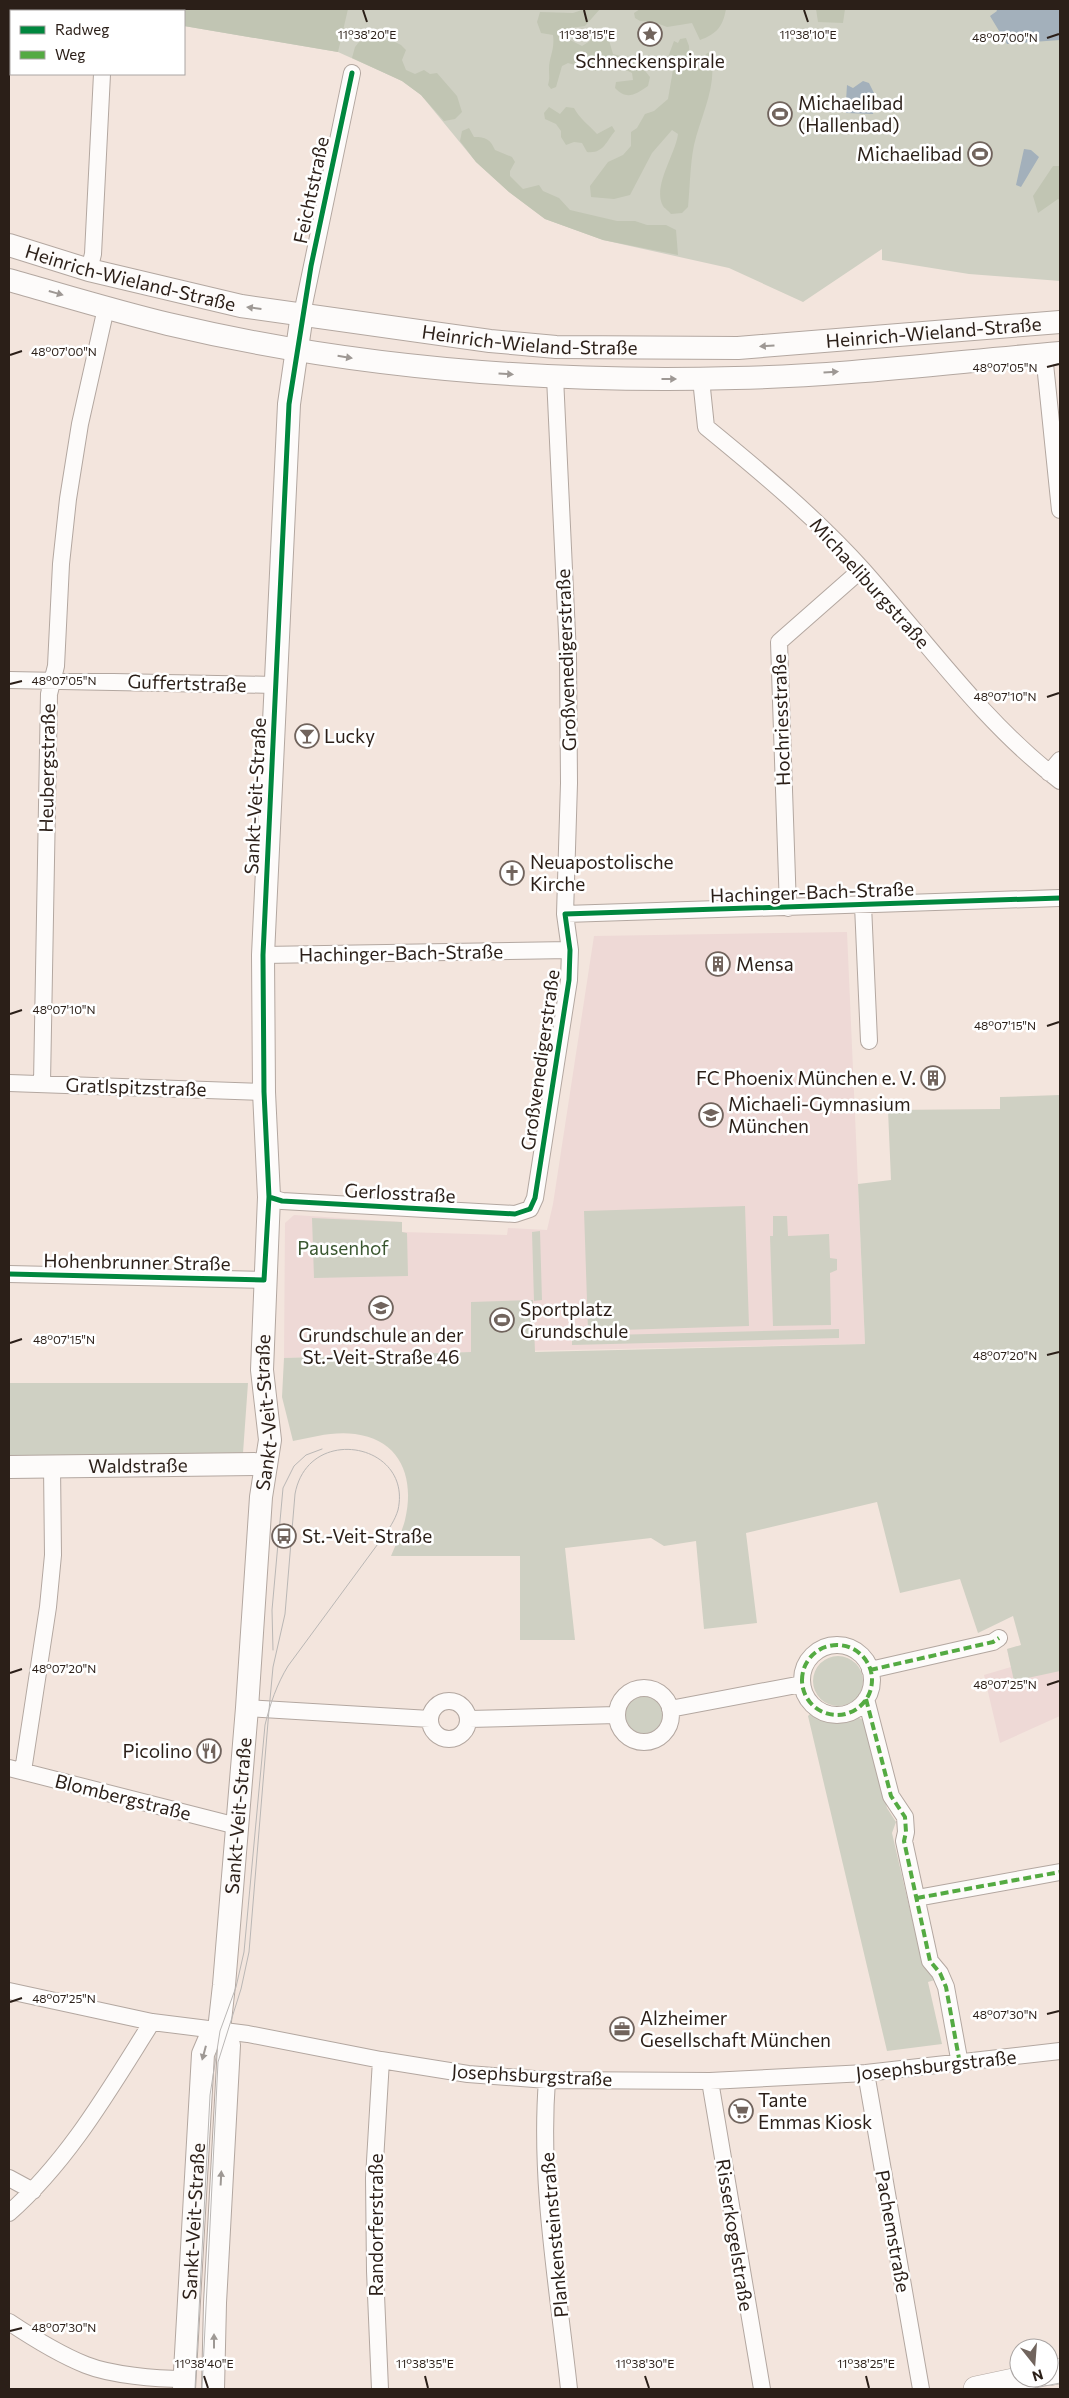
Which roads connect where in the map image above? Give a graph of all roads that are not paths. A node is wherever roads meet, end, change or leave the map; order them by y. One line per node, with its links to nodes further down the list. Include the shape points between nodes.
1 (352, 73): 7 (street, Feichtstraße)
2 (102, 75): 4 (street, via 93,254)
3 (9, 245): 4 (street, Heinrich-Wieland-Straße)
4 (89, 270): 7 (street, Heinrich-Wieland-Straße, one-way to 4, via 240,306)
5 (9, 280): 6 (street, Heinrich-Wieland-Straße, one-way to 6)
6 (106, 308): 9 (street, Heinrich-Wieland-Straße, via 189,329); 16 (street, Heubergstraße, via 80,424 68,500)
7 (302, 314): 8 (street, Heinrich-Wieland-Straße, one-way to 7, via 738,348 619,348 556,347 490,340); 9 (street, Sankt-Veit-Straße)
8 (1060, 322)
9 (297, 349): 11 (street, Heinrich-Wieland-Straße, one-way to 11, via 438,369); 17 (street, Sankt-Veit-Straße, via 289,404)
10 (1052, 354): 12 (street, Heinrich-Wieland-Straße, one-way to 10, via 850,371); 13 (street)
11 (555, 377): 12 (street, Heinrich-Wieland-Straße, one-way to 12); 23 (street, Großvenedigerstraße, via 568,655)
12 (702, 379): 14 (street, Michaeliburgstraße, via 706,427 792,499)
13 (1060, 510)
14 (862, 569): 19 (street, Michaeliburgstraße, via 978,702); 22 (street, Hochriesstraße, via 779,642)
15 (9, 680): 16 (street, Guffertstraße)
16 (53, 680): 17 (street, Guffertstraße); 28 (street, Heubergstraße, via 49,694)
17 (275, 685): 25 (street, Sankt-Veit-Straße)
18 (1060, 760): 19 (street)
19 (1055, 777)
20 (1060, 898): 21 (street, Hachinger-Bach-Straße)
21 (863, 905): 22 (street, Hachinger-Bach-Straße); 26 (street)
22 (788, 908): 23 (street, Hachinger-Bach-Straße)
23 (565, 914): 24 (street, Großvenedigerstraße)
24 (570, 950): 25 (street, Hachinger-Bach-Straße); 31 (street, Großvenedigerstraße, via 569,980 535,1198)
25 (263, 954): 29 (street, Sankt-Veit-Straße)
26 (869, 1042)
27 (9, 1083): 28 (street, Gratlspitzstraße)
28 (42, 1083): 29 (street, Gratlspitzstraße)
29 (264, 1092): 30 (street, Sankt-Veit-Straße)
30 (269, 1197): 31 (street, Gerlosstraße, via 282,1201 515,1214); 33 (street, Sankt-Veit-Straße)
31 (530, 1209)
32 (9, 1274): 33 (street, Hohenbrunner Straße)
33 (264, 1280): 34 (street, Sankt-Veit-Straße, via 262,1388 270,1440)
34 (266, 1464): 35 (street, Waldstraße); 41 (street, Sankt-Veit-Straße)
35 (52, 1466): 36 (street, Waldstraße); 46 (street, via 53,1555 49,1590)
36 (9, 1467)
37 (1000, 1638): 38 (street)
38 (870, 1670): 39 (street, via 858,1653 850,1648 831,1646 814,1654 807,1662); 40 (street, via 871,1689)
39 (802, 1684): 40 (street, via 806,1697 824,1713 848,1714); 42 (street)
40 (866, 1699): 49 (street, via 891,1796 905,1817 904,1841)
41 (247, 1708): 44 (street); 47 (street, Sankt-Veit-Straße)
42 (670, 1709): 43 (street, via 661,1694 654,1690 636,1689 622,1699); 43 (street, via 668,1727 663,1734 647,1742 629,1738 618,1724)
43 (616, 1715): 45 (street)
44 (430, 1719): 45 (street, via 439,1704 450,1701 465,1708); 45 (street, via 438,1736 450,1739 462,1735)
45 (468, 1719)
46 (16, 1770): 47 (street, Blombergstraße)
47 (237, 1826): 52 (street, Sankt-Veit-Straße)
48 (1060, 1872): 49 (street)
49 (917, 1898): 55 (street, via 930,1962 946,1987)
50 (9, 1991): 51 (street, Josephsburgstraße)
51 (152, 2022): 52 (street, Josephsburgstraße); 60 (street, via 70,2148)
52 (219, 2030): 54 (street, Josephsburgstraße); 64 (street, Sankt-Veit-Straße, one-way to 64, via 209,2040 203,2054); 65 (street, Sankt-Veit-Straße, one-way to 52, via 229,2045)
53 (1060, 2051): 55 (street, Josephsburgstraße)
54 (381, 2060): 57 (street, Josephsburgstraße, via 468,2074); 66 (street, Randorferstraße, via 374,2178)
55 (960, 2064): 56 (street, Josephsburgstraße)
56 (866, 2073): 58 (street, Josephsburgstraße); 69 (street, Pachemstraße)
57 (548, 2080): 58 (street, Josephsburgstraße); 67 (street, Plankensteinstraße, via 547,2192)
58 (710, 2081): 68 (street, Risserkogelstraße)
59 (9, 2178): 60 (street)
60 (33, 2192): 61 (street)
61 (9, 2213)
62 (9, 2322): 64 (street, via 41,2343 87,2365)
63 (1009, 2382): 70 (main road)
64 (184, 2384)
65 (213, 2389)
66 (380, 2389)
67 (569, 2389)
68 (762, 2389)
69 (921, 2389)
70 (976, 2389)

